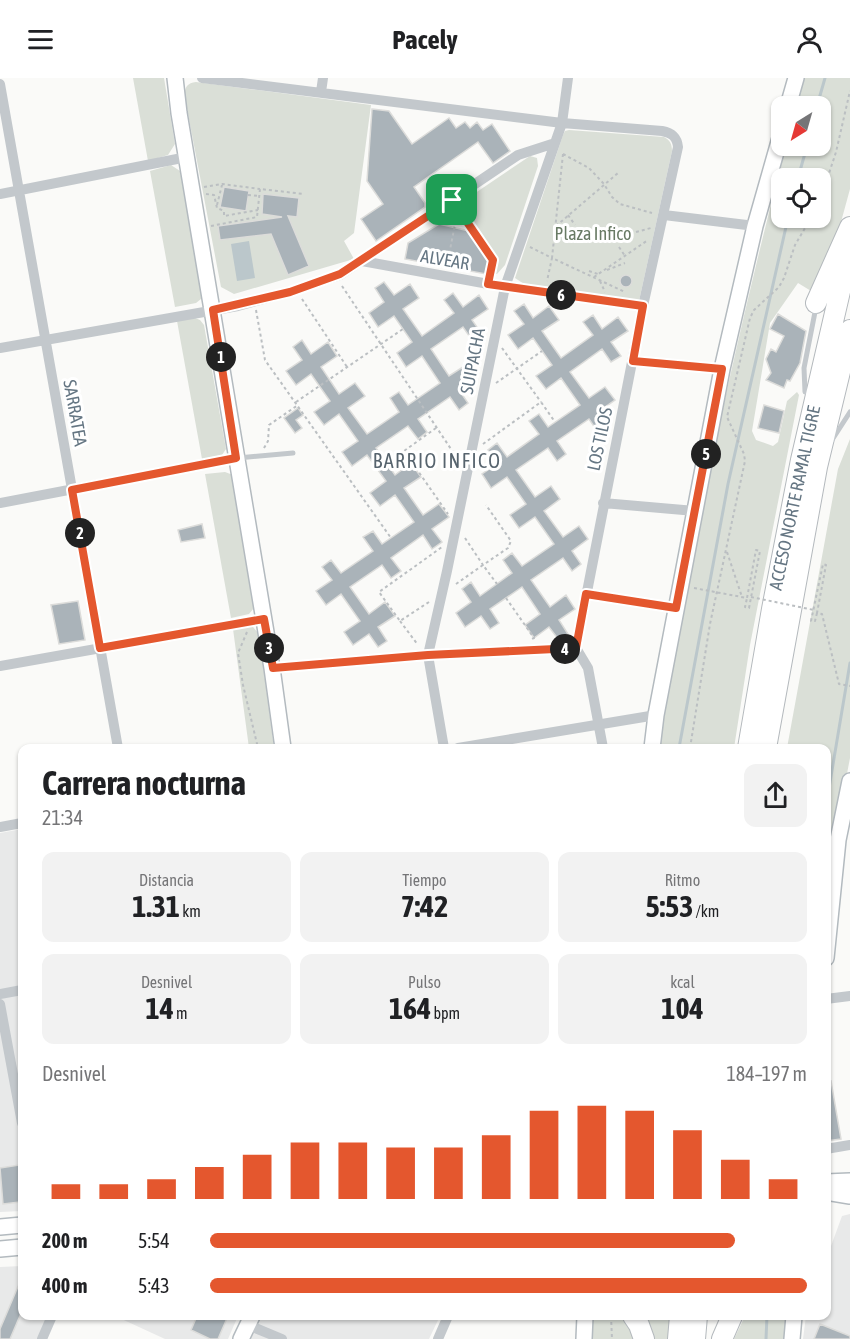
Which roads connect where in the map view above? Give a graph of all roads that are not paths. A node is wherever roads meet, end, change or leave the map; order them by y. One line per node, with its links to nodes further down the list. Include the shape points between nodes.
1 (175, 78): 12 (street)
2 (202, 78): 7 (street)
3 (323, 78): 7 (street)
4 (568, 78): 9 (street, SUIPACHA)
5 (793, 78): 8 (street)
6 (0, 84): 13 (street, SARRATEA)
7 (321, 92): 9 (street)
8 (790, 96)
9 (562, 123): 10 (street, SUIPACHA); 15 (street, LOS TILOS, via 673,135 678,147)
10 (557, 149): 19 (street, via 518,155 455,205); 20 (street, SUIPACHA)
11 (775, 156): 16 (street)
12 (187, 157): 13 (street); 23 (street)
13 (19, 191): 14 (street); 25 (street, SARRATEA)
14 (0, 194)
15 (664, 215): 16 (street); 22 (street, LOS TILOS)
16 (755, 226): 28 (street)
17 (850, 227): 21 (highway)
18 (850, 248): 34 (highway, ACCESO NORTE RAMAL TIGRE)
19 (362, 261): 20 (street, ALVEAR); 23 (street, via 296,290)
20 (505, 287): 22 (street, ALVEAR); 45 (street, SUIPACHA)
21 (816, 303): 29 (lane, via 804,368)
22 (643, 306): 27 (street, LOS TILOS)
23 (213, 310): 25 (street); 33 (street)
24 (850, 330): 40 (highway, ACCESO NORTE RAMAL TIGRE, via 817,467)
25 (45, 340): 26 (street); 35 (street, SARRATEA)
26 (0, 348)
27 (633, 361): 28 (street); 36 (street, LOS TILOS)
28 (722, 369): 38 (street)
29 (805, 392): 34 (highway)
30 (850, 412): 31 (lane)
31 (832, 440): 40 (highway)
32 (294, 453): 33 (lane)
33 (243, 458): 35 (street); 42 (street)
34 (801, 460): 56 (highway, ACCESO NORTE RAMAL TIGRE)
35 (72, 490): 37 (street); 43 (street, SARRATEA)
36 (603, 502): 38 (street); 39 (street, LOS TILOS)
37 (0, 503)
38 (695, 511): 41 (street)
39 (586, 594): 41 (street); 44 (street, LOS TILOS)
40 (794, 596): 57 (highway, ACCESO NORTE RAMAL TIGRE)
41 (676, 608): 48 (street)
42 (264, 619): 43 (street); 47 (street)
43 (100, 648): 46 (street); 50 (street, SARRATEA)
44 (576, 648): 45 (street); 49 (street, via 588,668)
45 (428, 655): 47 (street); 52 (street)
46 (0, 666)
47 (273, 668): 51 (street)
48 (656, 715): 49 (street); 55 (street)
49 (599, 725): 53 (street); 54 (street)
50 (117, 744)
51 (282, 744)
52 (443, 744)
53 (483, 744)
54 (602, 744)
55 (652, 744)
56 (749, 744)
57 (767, 744)
58 (850, 781): 61 (street)
59 (18, 824): 60 (street)
60 (0, 827)
61 (844, 839): 62 (street)
62 (831, 925)
63 (18, 991): 64 (street)
64 (0, 994)
65 (850, 996): 66 (street)
66 (831, 998)
67 (0, 1004): 68 (street)
68 (18, 1101)
69 (850, 1145): 70 (street)
70 (831, 1148)
71 (850, 1181): 72 (street)
72 (831, 1182)
73 (831, 1193): 74 (street)
74 (850, 1196)
75 (18, 1225): 76 (street)
76 (0, 1227)
77 (18, 1247): 78 (street)
78 (0, 1249)
79 (50, 1320): 88 (street)
80 (250, 1320): 89 (street); 90 (street)
81 (446, 1320): 91 (street)
82 (585, 1320): 92 (street)
83 (636, 1320): 93 (highway)
84 (680, 1320): 94 (highway)
85 (697, 1320): 95 (highway)
86 (730, 1320): 96 (highway)
87 (794, 1320): 97 (street)
88 (42, 1339)
89 (241, 1339)
90 (282, 1339)
91 (438, 1339)
92 (584, 1339)
93 (644, 1339)
94 (678, 1339)
95 (695, 1339)
96 (722, 1339)
97 (792, 1339)

